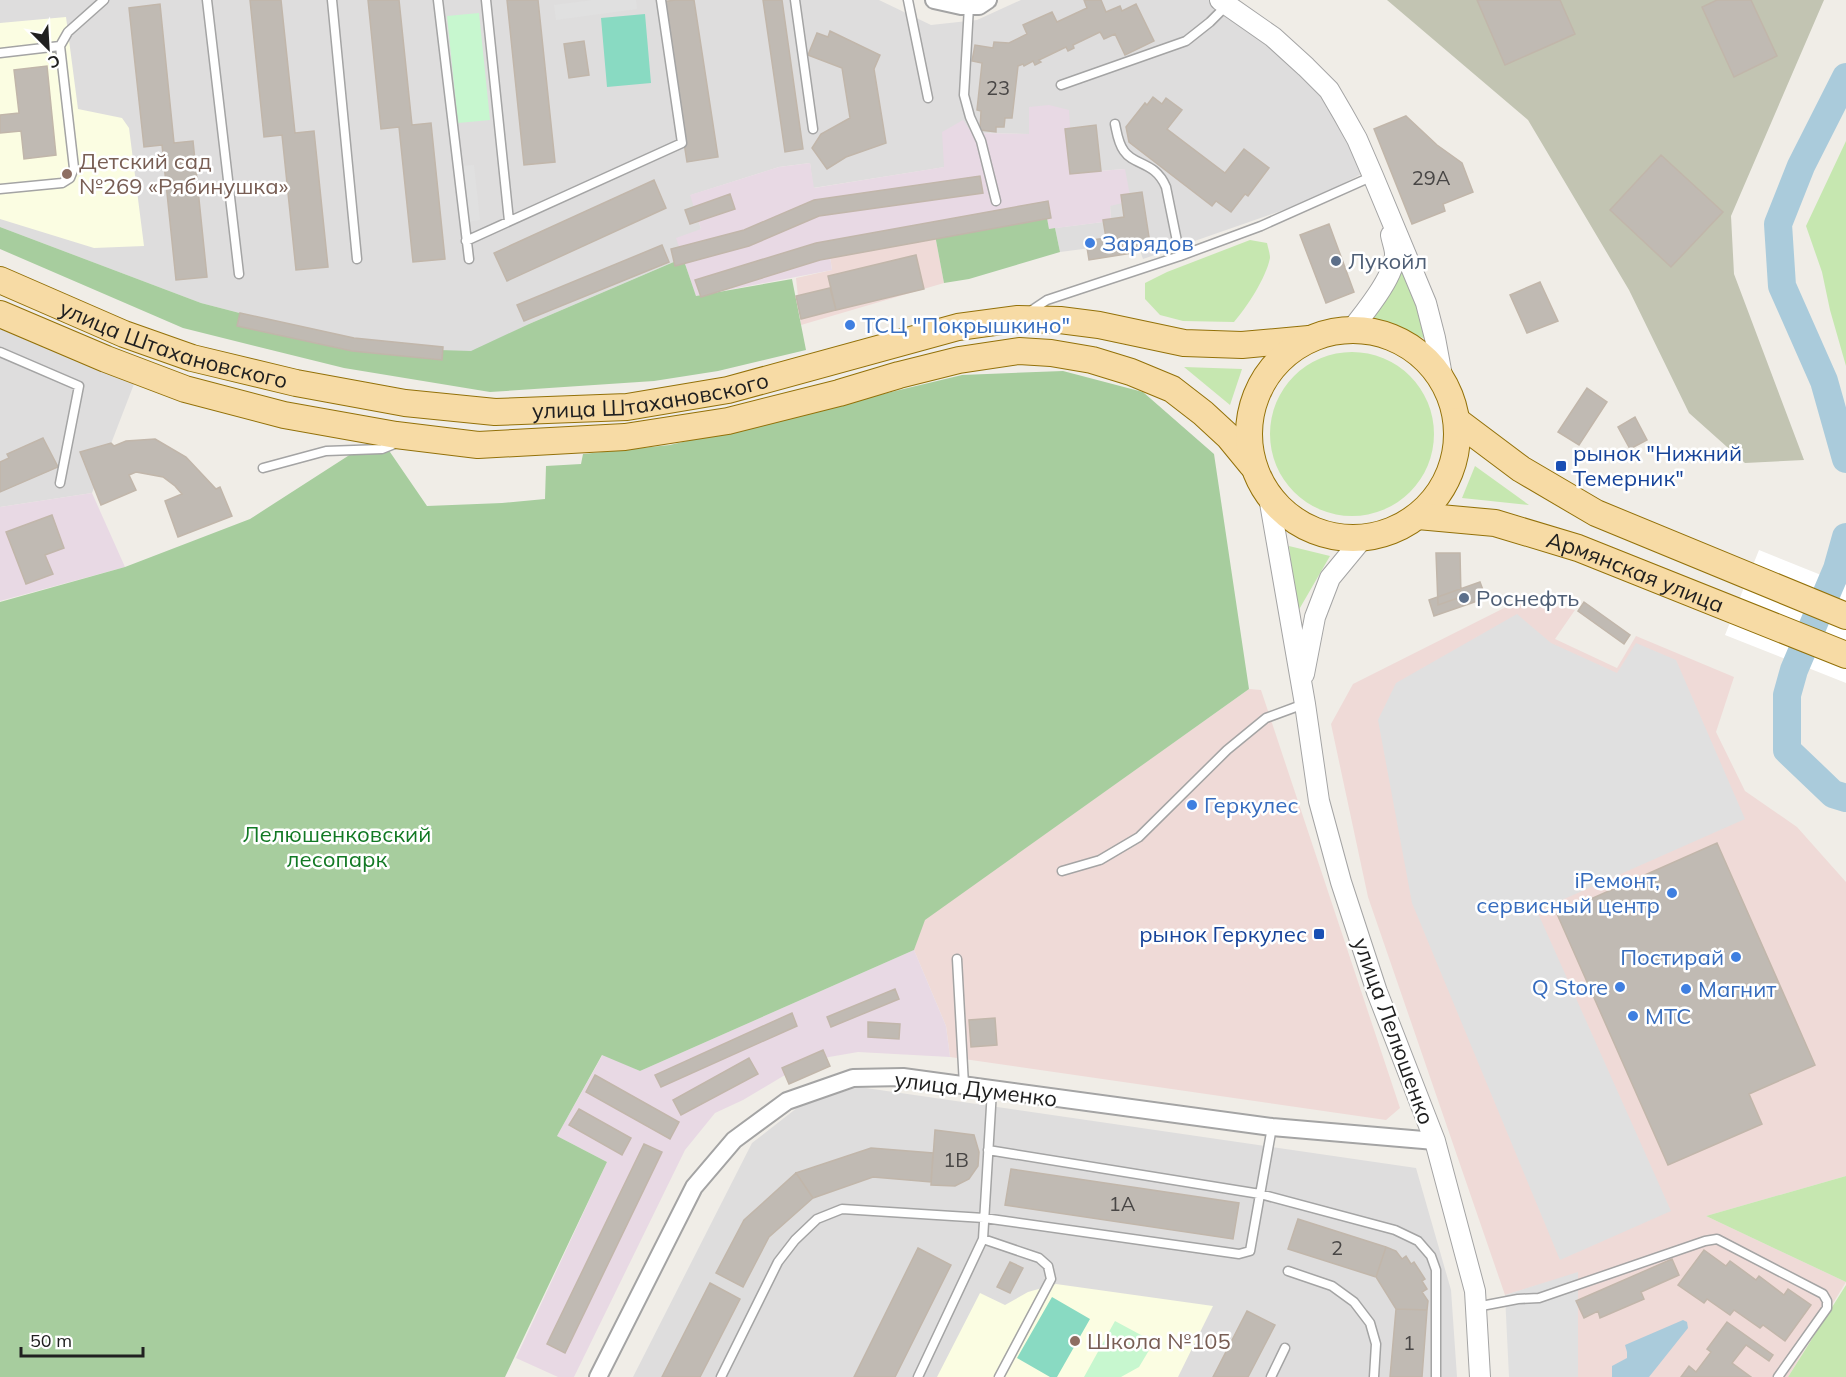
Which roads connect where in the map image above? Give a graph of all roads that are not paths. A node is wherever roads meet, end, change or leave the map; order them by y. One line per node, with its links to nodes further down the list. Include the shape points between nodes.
1 (104, 0): 13 (lane, via 68,32)
2 (207, 0): 28 (lane)
3 (332, 0): 26 (lane)
4 (438, 0): 24 (lane)
5 (486, 0): 23 (lane)
6 (661, 0): 23 (lane, via 682,143)
7 (795, 0): 18 (lane)
8 (908, 0): 16 (lane)
9 (934, 0): 12 (street)
10 (988, 0): 12 (street, via 979,6)
11 (1224, 3): 15 (lane, via 1210,22 1186,41); 19 (street, via 1273,37 1329,90)
12 (969, 6): 21 (lane, via 964,95)
13 (60, 46): 14 (lane); 20 (lane, via 74,168 70,178 62,183)
14 (0, 53)
15 (1060, 84)
16 (928, 98)
17 (1115, 124): 25 (lane, via 1125,153 1161,176)
18 (813, 129)
19 (1373, 176): 22 (street); 25 (lane, via 1261,226)
20 (0, 189)
21 (996, 201)
22 (1385, 206): 32 (street, via 1395,255 1392,268 1378,295); 35 (street, via 1426,303)
23 (509, 221): 24 (lane)
24 (466, 241): 27 (lane)
25 (1180, 256): 31 (lane, via 1047,300)
26 (357, 259)
27 (469, 259)
28 (239, 274)
29 (0, 280): 31 (main road, улица Штахановского, via 124,334 192,358 405,403 495,412 627,407 728,390 958,327)
30 (0, 314): 37 (main road, улица Штахановского, via 185,389 284,415)
31 (1018, 319): 33 (main road, улица Штахановского, via 1099,325 1184,343 1242,345)
32 (1352, 329): 33 (main road); 35 (main road, via 1386,335 1415,350)
33 (1309, 339): 38 (main road, via 1278,361 1257,390 1248,427)
34 (0, 352): 40 (lane, via 79,386)
35 (1443, 381): 36 (main road)
36 (1457, 421): 42 (main road, via 1457,448 1451,472 1438,495); 44 (main road, Армянская улица, via 1521,469 1596,513)
37 (411, 437): 38 (main road, улица Штахановского, via 498,445 625,436 728,421 959,360 1019,351 1092,360 1172,389 1229,437); 39 (lane, via 382,449 326,451)
38 (1252, 465): 41 (main road)
39 (263, 468)
40 (60, 483)
41 (1269, 497): 43 (main road, via 1290,518 1320,534); 46 (street, улица Лелюшенко)
42 (1419, 516): 43 (main road, via 1398,528); 45 (main road, Армянская улица, via 1495,523 1578,548)
43 (1363, 538): 46 (street, via 1330,578 1315,617)
44 (1846, 616)
45 (1846, 654)
46 (1303, 695): 47 (lane, via 1266,718 1227,750 1139,837 1100,860); 52 (street, улица Лелюшенко, via 1319,801 1341,882 1377,992)
47 (1062, 871)
48 (957, 959): 49 (lane)
49 (964, 1086): 50 (street, улица Думенко); 60 (street, улица Думенко, via 903,1077 853,1078 787,1101 734,1140 694,1187)
50 (992, 1090): 51 (street, улица Думенко); 53 (lane)
51 (1272, 1127): 52 (street, улица Думенко); 54 (lane)
52 (1435, 1141): 58 (street, улица Лелюшенко, via 1473,1282)
53 (988, 1150): 54 (lane); 55 (lane)
54 (1260, 1194): 55 (lane, via 1250,1251 1239,1254); 66 (lane, via 1395,1230 1418,1241 1431,1256 1436,1270)
55 (984, 1218): 56 (lane); 61 (lane, via 842,1209 817,1219 778,1262)
56 (983, 1239): 62 (lane); 63 (lane, via 1039,1258 1048,1266 1051,1279)
57 (1288, 1271): 65 (lane, via 1332,1286 1354,1302 1370,1323 1376,1344)
58 (1476, 1307): 67 (street, улица Лелюшенко); 68 (lane, via 1539,1298 1717,1239 1823,1294 1827,1301 1827,1308)
59 (1285, 1348): 64 (lane)
60 (598, 1377)
61 (721, 1377)
62 (918, 1377)
63 (999, 1377)
64 (1271, 1377)
65 (1374, 1377)
66 (1436, 1377)
67 (1480, 1377)
68 (1778, 1377)

